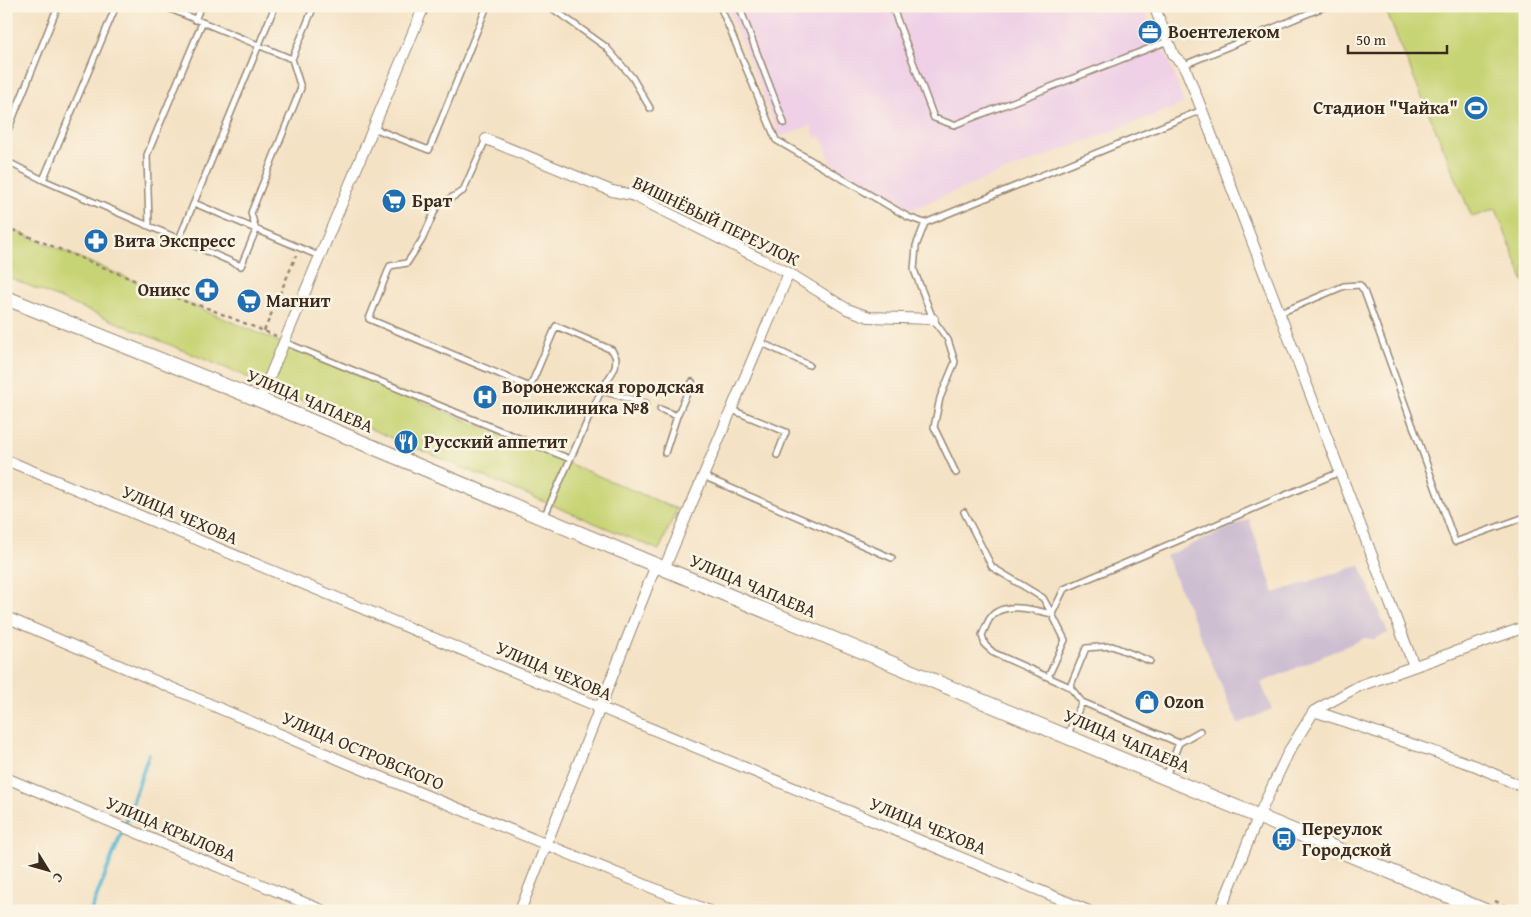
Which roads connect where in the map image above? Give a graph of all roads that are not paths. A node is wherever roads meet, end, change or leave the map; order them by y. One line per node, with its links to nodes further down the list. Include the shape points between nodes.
1 (58, 6): 25 (lane)
2 (116, 6): 28 (lane)
3 (162, 6): 15 (lane)
4 (201, 6): 15 (lane)
5 (275, 6): 18 (lane)
6 (314, 6): 19 (lane)
7 (424, 6): 24 (street)
8 (487, 6): 24 (lane, via 429,150)
9 (549, 6): 21 (lane, via 606,47 632,77)
10 (720, 6): 30 (lane, via 776,140 908,217)
11 (739, 6): 23 (lane)
12 (892, 6): 17 (lane, via 934,118 954,125)
13 (1154, 6): 17 (street)
14 (1326, 6): 20 (lane)
15 (196, 20): 16 (lane)
16 (202, 23): 18 (lane); 31 (lane, via 147,155)
17 (1168, 41): 20 (street, via 1174,56)
18 (260, 46): 19 (lane); 29 (lane)
19 (292, 59): 32 (lane, via 301,88 251,213)
20 (1184, 65): 22 (street)
21 (650, 108)
22 (1202, 110): 30 (lane); 37 (street)
23 (784, 123)
24 (373, 128): 34 (street)
25 (6, 136)
26 (486, 139): 35 (street, ВИШНЁВЫЙ ПЕРЕУЛОК, via 612,191 632,195); 43 (lane, via 463,191 437,206 422,240 406,263 390,266 369,319 530,387 556,326 612,350 616,358 615,368)
27 (7, 163): 28 (lane)
28 (43, 180): 31 (lane)
29 (194, 203): 32 (lane); 33 (lane)
30 (925, 223): 38 (lane, via 916,246 914,270)
31 (148, 225): 33 (lane)
32 (256, 230): 33 (lane, via 241,266); 34 (lane)
33 (179, 239)
34 (319, 256): 39 (street)
35 (789, 273): 38 (street, ВИШНЁВЫЙ ПЕРЕУЛОК, via 847,309 869,317); 40 (street)
36 (6, 298): 44 (street, УЛИЦА ЧАПАЕВА)
37 (1279, 313): 53 (street); 57 (lane, via 1344,286 1360,285 1455,542)
38 (933, 319): 54 (lane, via 948,340 955,362 940,398 934,426)
39 (284, 341): 44 (street); 51 (lane)
40 (760, 341): 41 (lane); 47 (street)
41 (809, 365)
42 (692, 382): 48 (lane)
43 (601, 391): 45 (lane); 51 (lane)
44 (260, 400): 58 (street, УЛИЦА ЧАПАЕВА)
45 (646, 403)
46 (660, 409): 48 (lane)
47 (732, 410): 50 (lane, via 786,432); 55 (street)
48 (677, 416): 49 (lane)
49 (664, 452)
50 (777, 455)
51 (570, 459): 58 (lane)
52 (6, 460): 69 (street, УЛИЦА ЧЕХОВА)
53 (1340, 472): 61 (lane, via 1064,589); 65 (street)
54 (956, 473)
55 (703, 476): 59 (lane); 60 (street)
56 (964, 512): 61 (lane, via 992,567 1043,598)
57 (1525, 517)
58 (544, 518): 60 (street, УЛИЦА ЧАПАЕВА)
59 (892, 558)
60 (660, 567): 69 (street); 72 (street, УЛИЦА ЧАПАЕВА)
61 (1052, 614): 66 (lane, via 1064,640); 66 (lane, via 1025,608 1004,608 992,615 982,635 985,645 994,653)
62 (6, 617): 78 (street, УЛИЦА ОСТРОВСКОГО)
63 (1525, 627): 65 (street)
64 (1150, 661): 67 (lane, via 1112,646 1086,648)
65 (1414, 666): 70 (street, via 1359,686)
66 (1048, 677): 67 (lane)
67 (1070, 687): 68 (lane)
68 (1082, 702): 72 (lane); 73 (lane)
69 (600, 708): 78 (street); 82 (street, УЛИЦА ЧЕХОВА)
70 (1314, 711): 76 (street, via 1476,766); 77 (street, via 1289,751)
71 (1200, 731): 73 (lane)
72 (1067, 736): 74 (street, УЛИЦА ЧАПАЕВА)
73 (1179, 744): 74 (lane)
74 (1166, 776): 77 (street, УЛИЦА ЧАПАЕВА)
75 (6, 778): 79 (street, УЛИЦА КРЫЛОВА)
76 (1525, 788)
77 (1258, 817): 83 (street); 84 (street, УЛИЦА ЧАПАЕВА)
78 (546, 844): 80 (street); 81 (street, УЛИЦА ОСТРОВСКОГО)
79 (324, 911)
80 (520, 911)
81 (709, 911)
82 (1090, 911)
83 (1220, 911)
84 (1485, 911)

